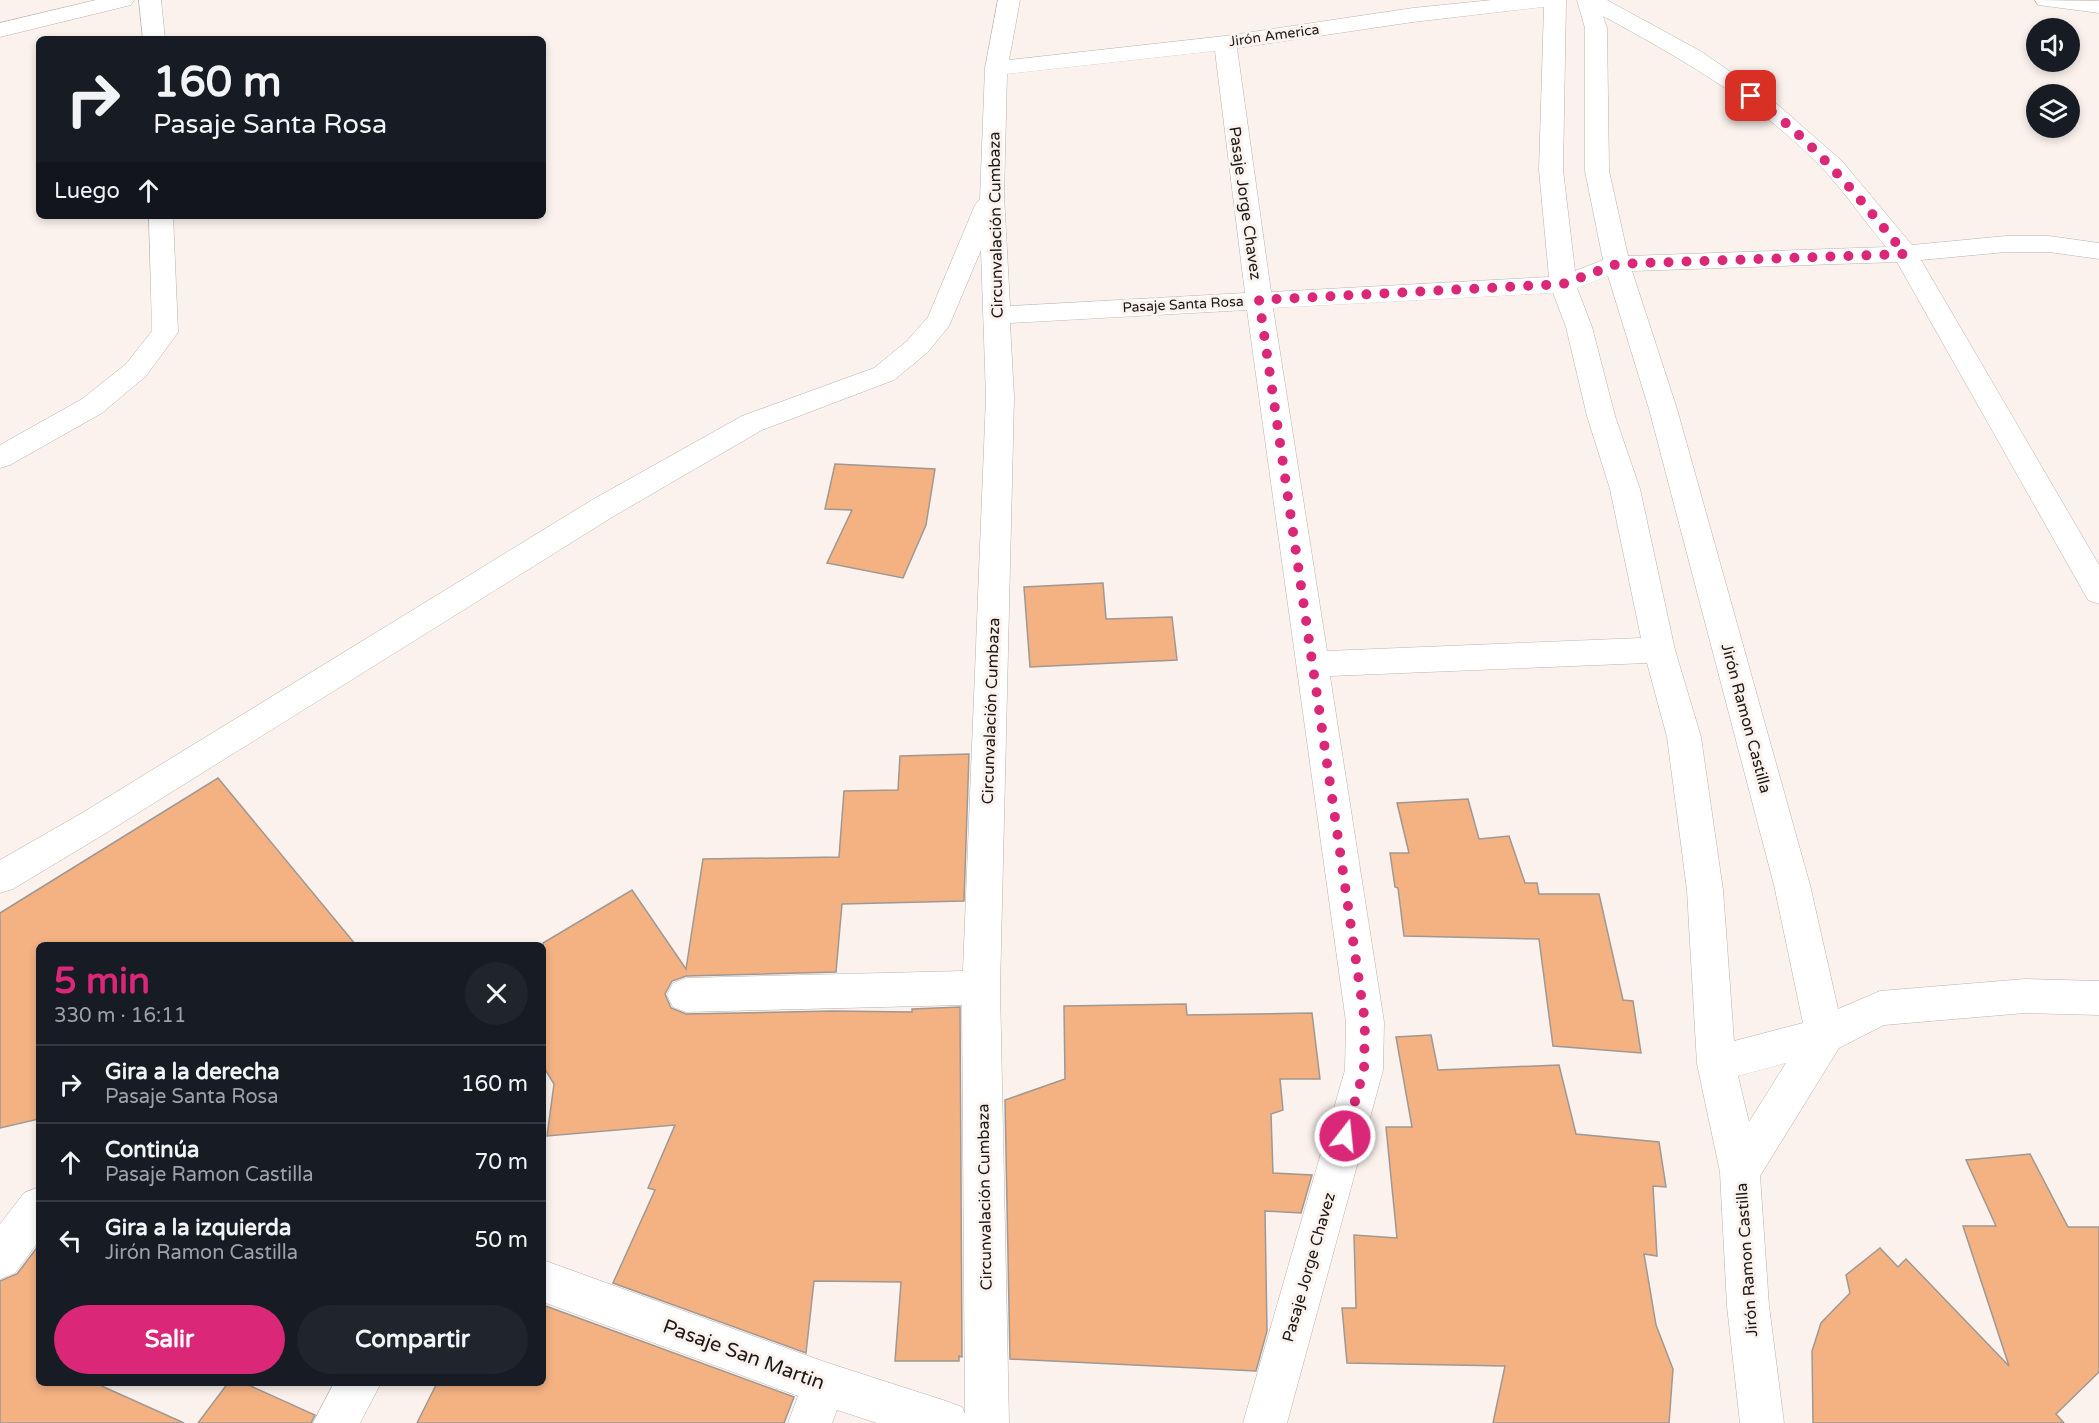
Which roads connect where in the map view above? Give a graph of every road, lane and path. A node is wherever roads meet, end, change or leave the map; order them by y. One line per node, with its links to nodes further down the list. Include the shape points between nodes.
1 (123, 0): 9 (street)
2 (150, 0): 10 (street)
3 (1009, 0): 12 (street, Circunvalación Cumbaza)
4 (1553, 0): 11 (street, Jirón America, via 1413,15); 18 (street, via 1551,170)
5 (1590, 0): 16 (street, Jirón Ramon Castilla, via 1694,57 1770,110 1833,166); 17 (street, Jirón Ramon Castilla, via 1596,28 1597,171)
6 (2046, 0): 7 (street)
7 (2051, 0): 8 (street)
8 (2099, 7)
9 (0, 30)
10 (154, 36)
11 (1225, 43): 12 (street, Jirón America); 19 (street, Pasaje Jorge Chavez)
12 (996, 68): 13 (street, Circunvalación Cumbaza)
13 (992, 195): 20 (street, Circunvalación Cumbaza); 25 (street, via 940,320 917,347 884,374 752,423 603,508 94,824)
14 (161, 219): 21 (street, via 165,332 136,370 92,406)
15 (2099, 251): 16 (street, Pasaje Santa Rosa, via 2049,244 2006,244)
16 (1905, 254): 17 (street, Pasaje Santa Rosa); 22 (street, Jirón Ramon Castilla)
17 (1617, 264): 18 (street, Pasaje Santa Rosa); 29 (street, Jirón Ramon Castilla, via 1663,409 1792,885)
18 (1563, 284): 19 (street, Pasaje Santa Rosa); 23 (street, via 1625,489)
19 (1259, 300): 20 (street, Pasaje Santa Rosa); 24 (street, Pasaje Jorge Chavez)
20 (996, 315): 26 (street, Circunvalación Cumbaza, via 1000,397)
21 (0, 458)
22 (2099, 592)
23 (1659, 650): 24 (street); 30 (street, via 1686,749 1705,890)
24 (1314, 663): 40 (street, Pasaje Jorge Chavez, via 1366,1045 1364,1070)
25 (0, 878)
26 (981, 988): 27 (street); 39 (street, Circunvalación Cumbaza)
27 (686, 995)
28 (2099, 998): 29 (street, via 2025,996 1880,1008)
29 (1825, 1035): 30 (street); 31 (street, Jirón Ramon Castilla)
30 (1716, 1064): 31 (street)
31 (1740, 1172): 41 (street, Jirón Ramon Castilla, via 1748,1306)
32 (36, 1211): 33 (street)
33 (0, 1258)
34 (546, 1282): 36 (street, Pasaje San Martin)
35 (357, 1386): 37 (street)
36 (817, 1403): 38 (street, Pasaje San Martin)
37 (335, 1423)
38 (946, 1423)
39 (987, 1423)
40 (1265, 1423)
41 (1762, 1423)

